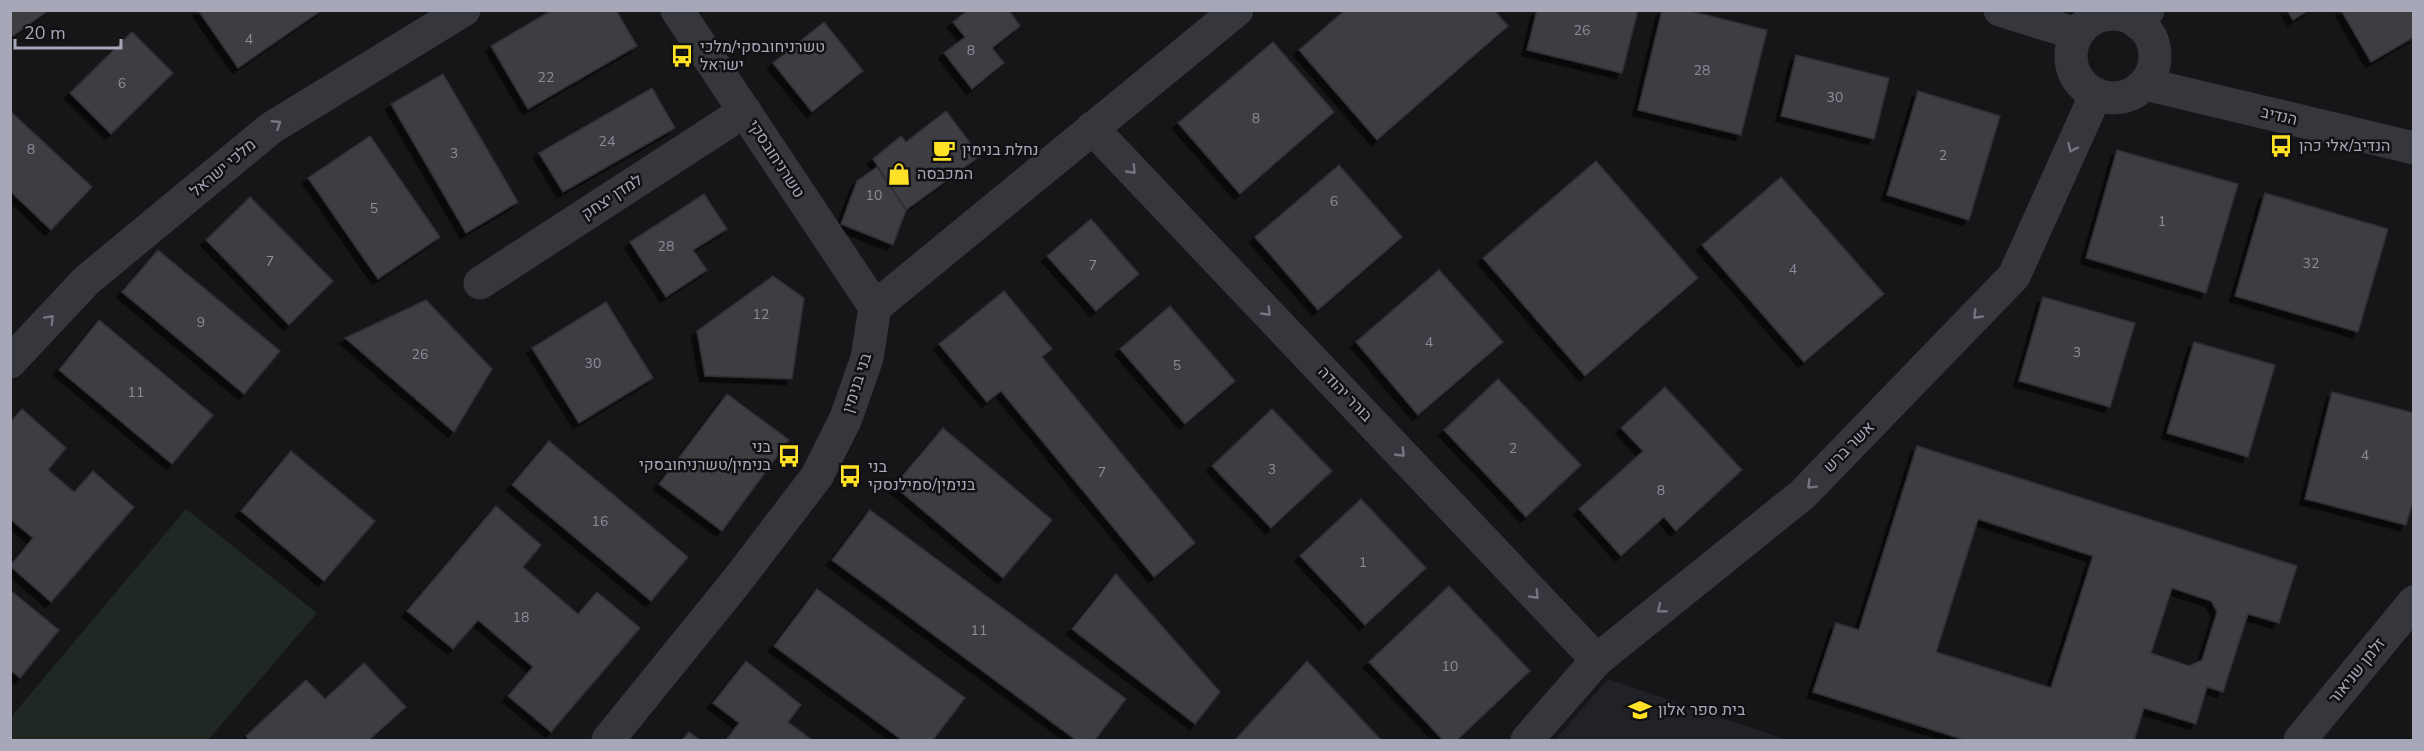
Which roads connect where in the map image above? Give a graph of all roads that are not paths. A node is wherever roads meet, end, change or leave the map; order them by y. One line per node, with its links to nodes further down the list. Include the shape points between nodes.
1 (464, 10): 14 (street, מלכי ישראל, one-way to 1, via 87,280 271,128)
2 (677, 10): 9 (street, טשרניחובסקי)
3 (1237, 10): 10 (street)
4 (2000, 10): 6 (street)
5 (2144, 17): 6 (street, via 2106,15 2095,18); 7 (street, via 2155,52)
6 (2077, 34): 8 (street, via 2071,56 2073,69 2086,88)
7 (2145, 84): 8 (street, via 2128,96 2106,98); 11 (street, הנדיב)
8 (2096, 94): 16 (street, אשר ברש, one-way to 16, via 2014,276 1803,494)
9 (745, 111): 12 (street, למדן יצחק); 13 (street, טשרניחובסקי)
10 (1092, 128): 13 (street); 16 (street, בורר יהודה, one-way to 16)
11 (2414, 148)
12 (480, 283)
13 (874, 307): 17 (street, בני בנימין, via 867,358 846,418 817,476)
14 (10, 362)
15 (2414, 602): 19 (street, זלמן שניאור)
16 (1597, 660): 18 (street, אשר ברש)
17 (609, 741)
18 (1527, 741)
19 (2300, 741)

